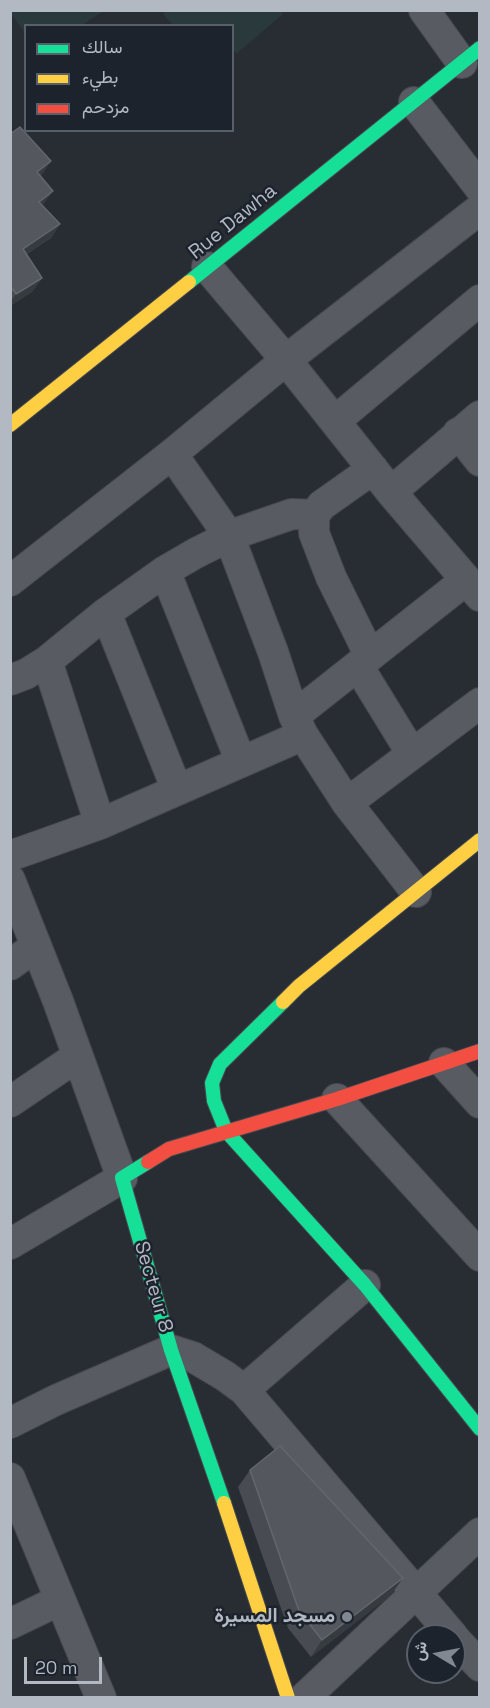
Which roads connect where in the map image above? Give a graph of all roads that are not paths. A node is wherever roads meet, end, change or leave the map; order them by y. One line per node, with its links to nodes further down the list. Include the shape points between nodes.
1 (424, 10): 2 (street)
2 (471, 56): 3 (street, Rue Dawha)
3 (414, 102): 4 (street); 6 (street, Rue Dawha)
4 (480, 188)
5 (480, 209): 8 (street)
6 (207, 267): 8 (street); 11 (street, Rue Dawha)
7 (480, 300): 9 (street)
8 (286, 360): 9 (street); 12 (street)
9 (335, 421): 14 (street)
10 (469, 424): 13 (street); 15 (street)
11 (10, 425)
12 (172, 454): 17 (street); 19 (street)
13 (480, 461)
14 (373, 469): 15 (street); 16 (street)
15 (391, 492): 20 (street)
16 (314, 515): 17 (street, via 291,514); 23 (street, via 314,534)
17 (229, 536): 18 (street); 26 (street)
18 (165, 571): 21 (street); 28 (street)
19 (10, 581)
20 (473, 588): 23 (street)
21 (106, 613): 22 (street); 29 (street)
22 (47, 661): 24 (street); 31 (street)
23 (364, 661): 26 (street); 27 (street)
24 (10, 680)
25 (480, 703): 27 (street)
26 (298, 725): 28 (street); 30 (street)
27 (412, 754): 30 (street)
28 (241, 762): 29 (street)
29 (177, 790): 31 (street)
30 (347, 803): 35 (street)
31 (100, 824): 33 (street)
32 (480, 840): 35 (street)
33 (10, 856)
34 (10, 880): 36 (street, Secteur 8)
35 (416, 892): 44 (street, via 299,986 220,1064 212,1083 214,1101)
36 (36, 946): 37 (street); 39 (street, Secteur 8)
37 (10, 965)
38 (480, 1051): 40 (street)
39 (78, 1056): 42 (street); 45 (street, Secteur 8)
40 (444, 1063): 41 (street); 43 (street)
41 (337, 1099): 44 (street); 47 (street)
42 (11, 1100)
43 (480, 1103)
44 (226, 1131): 45 (street, via 169,1149); 48 (street)
45 (122, 1178): 46 (street); 49 (street, Secteur 8)
46 (10, 1244)
47 (480, 1256)
48 (366, 1285): 50 (street); 52 (street)
49 (171, 1350): 50 (street, via 210,1366); 51 (street); 62 (street, Secteur 8)
50 (244, 1390): 55 (street)
51 (10, 1423)
52 (480, 1429)
53 (10, 1478): 56 (street)
54 (480, 1533): 55 (street)
55 (415, 1594): 58 (street); 63 (street)
56 (60, 1600): 57 (street); 61 (street)
57 (10, 1624)
58 (442, 1624)
59 (466, 1651): 60 (street)
60 (480, 1666)
61 (101, 1698)
62 (288, 1698)
63 (304, 1698)

